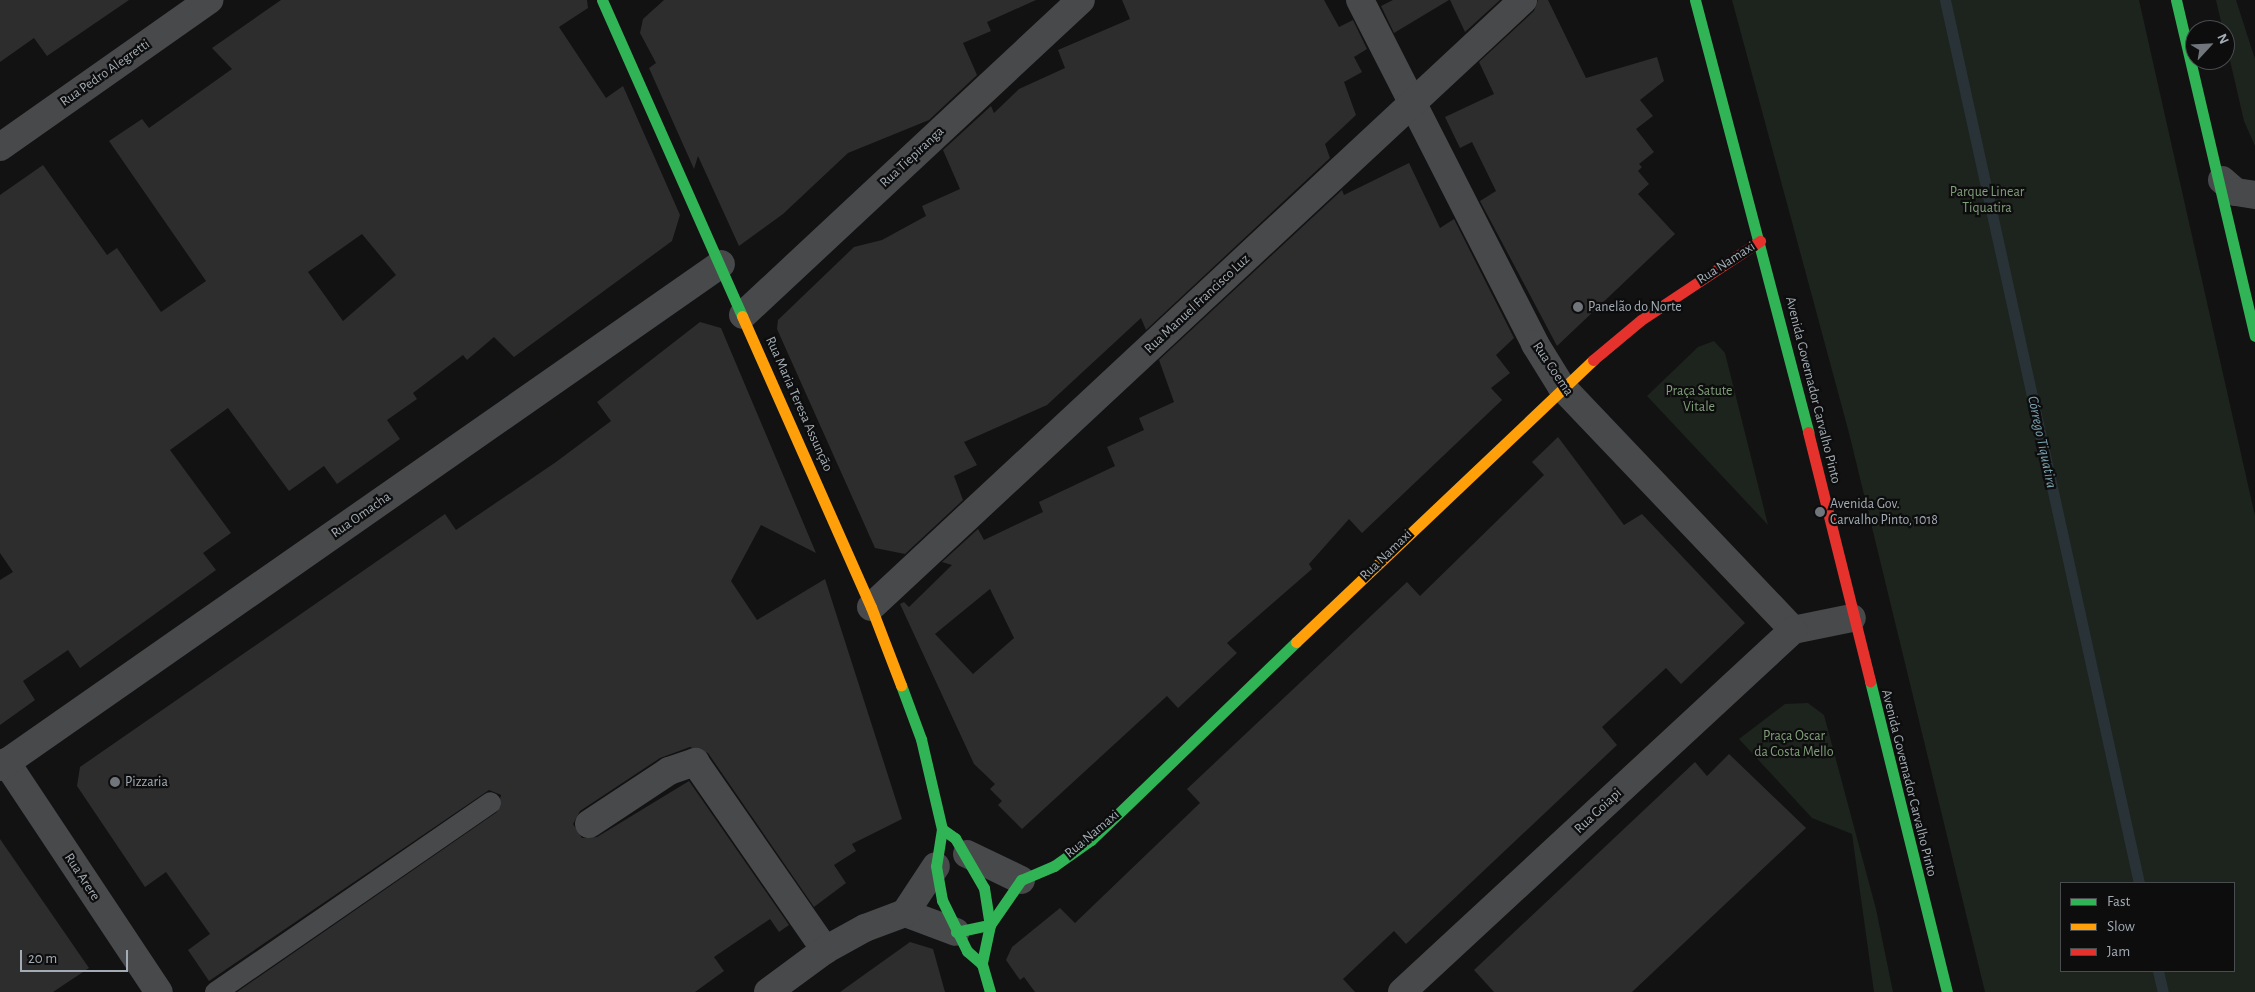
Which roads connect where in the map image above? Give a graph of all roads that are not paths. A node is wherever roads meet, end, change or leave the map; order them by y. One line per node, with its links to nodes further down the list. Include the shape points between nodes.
1 (209, 0): 9 (street, Rua Pedro Alegretti)
2 (1081, 0): 15 (street, Rua Tiepiranga)
3 (1360, 0): 8 (street, Rua Coema)
4 (1523, 0): 8 (street, Rua Manuel Francisco Luz)
5 (1695, 0): 12 (street, Avenida Governador Carvalho Pinto)
6 (2176, 0): 10 (street)
7 (605, 2): 13 (street, Rua Maria Teresa Assunção)
8 (1414, 103): 17 (street, Rua Coema, via 1534,344); 18 (street, Rua Manuel Francisco Luz)
9 (0, 147)
10 (2222, 180): 11 (street, via 2236,192); 14 (street)
11 (2255, 195)
12 (1760, 241): 17 (street, Rua Namaxi, via 1641,320); 19 (street, Avenida Governador Carvalho Pinto)
13 (721, 264): 15 (street, Rua Maria Teresa Assunção); 21 (street, Rua Omacha)
14 (2252, 303): 16 (street)
15 (743, 315): 18 (street, Rua Maria Teresa Assunção)
16 (2255, 336)
17 (1561, 386): 20 (street, Rua Coema); 27 (street, Rua Namaxi, via 1091,840 1054,866)
18 (871, 607): 24 (street, Rua Maria Teresa Assunção, via 921,739)
19 (1852, 618): 20 (street); 38 (street, Avenida Governador Carvalho Pinto)
20 (1793, 630): 37 (street, Rua Goiapi)
21 (3, 764): 34 (street, Rua Arere)
22 (490, 802): 35 (lane)
23 (589, 824): 31 (street, via 669,770 695,762)
24 (942, 829): 25 (street, Rua Maria Teresa Assunção); 26 (street, Rua Maria Teresa Assunção)
25 (967, 854): 26 (street, via 950,856); 27 (street); 29 (street, Rua Maria Teresa Assunção, via 984,888)
26 (936, 866): 28 (street); 30 (street, Rua Maria Teresa Assunção, via 942,900)
27 (1021, 880): 29 (street)
28 (906, 913): 30 (street); 31 (street, via 865,928)
29 (990, 925): 30 (street); 32 (street, Rua Maria Teresa Assunção)
30 (956, 932): 32 (street, Rua Maria Teresa Assunção, via 967,951)
31 (825, 950): 33 (street)
32 (982, 964): 36 (street, Rua Maria Teresa Assunção)
33 (771, 991)
34 (159, 992)
35 (215, 992)
36 (990, 992)
37 (1402, 992)
38 (1947, 992)

